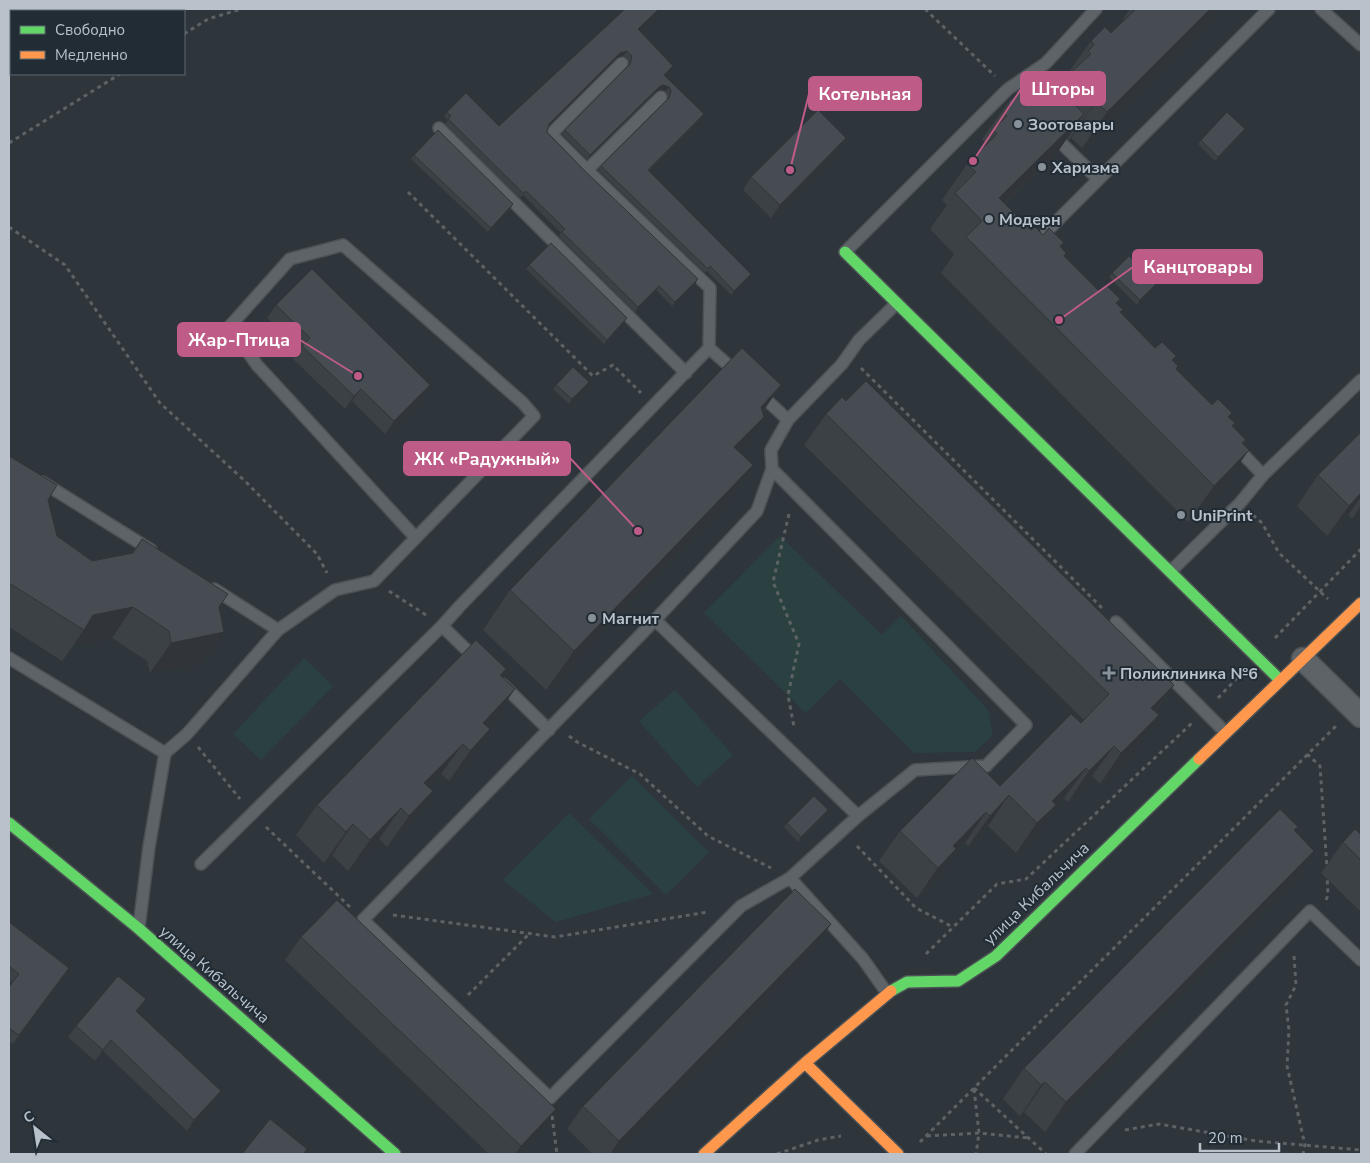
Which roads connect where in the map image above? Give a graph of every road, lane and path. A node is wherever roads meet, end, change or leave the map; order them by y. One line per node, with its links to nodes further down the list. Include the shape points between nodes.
1 (241, 9): 6 (path, via 208,19)
2 (925, 9): 10 (path)
3 (1096, 9): 10 (lane, via 1046,63)
4 (1269, 9): 16 (lane)
5 (1321, 9): 7 (lane)
6 (185, 33)
7 (1361, 45)
8 (622, 63): 15 (lane, via 551,134)
9 (118, 75): 14 (path)
10 (1011, 93): 20 (lane)
11 (661, 96): 15 (lane)
12 (1042, 124): 16 (lane)
13 (439, 128): 24 (lane)
14 (9, 143)
15 (587, 170): 22 (lane, via 710,288)
16 (1098, 179): 19 (lane, via 1047,231)
17 (408, 192): 26 (path, via 593,376 613,365)
18 (9, 227): 40 (path, via 65,265 160,402 317,554)
19 (1048, 250)
20 (845, 252): 21 (street)
21 (897, 303): 23 (lane, via 859,340); 37 (street)
22 (709, 348): 24 (lane); 27 (lane)
23 (842, 364): 27 (lane); 44 (path, via 859,366)
24 (686, 372): 26 (lane)
25 (1361, 380): 30 (lane)
26 (654, 406): 45 (lane)
27 (788, 420): 29 (lane, via 771,450)
28 (1229, 440): 30 (lane)
29 (772, 469): 32 (lane); 43 (lane, via 757,511)
30 (1264, 475): 33 (lane)
31 (33, 477): 36 (lane)
32 (795, 492): 58 (path, via 774,582 799,644 788,696); 60 (lane, via 1026,725 986,766 914,770)
33 (1240, 503): 37 (lane); 41 (path, via 1262,523 1279,553)
34 (416, 538): 34 (lane, via 256,365 230,326 290,259 343,245 534,416); 38 (lane)
35 (1361, 548): 41 (path)
36 (163, 557)
37 (1171, 571): 47 (street)
38 (374, 581): 40 (lane); 45 (path)
39 (204, 583): 46 (lane)
40 (335, 590): 46 (lane)
41 (1319, 592): 47 (path)
42 (1361, 604): 49 (street, улица Кибальчича)
43 (655, 620): 53 (lane); 58 (lane)
44 (1116, 622): 51 (lane)
45 (442, 626): 53 (lane); 59 (lane)
46 (278, 630): 55 (lane)
47 (1256, 657): 50 (street); 51 (path)
48 (9, 658): 56 (lane)
49 (1303, 658): 50 (street, улица Кибальчича); 52 (street)
50 (1280, 680): 54 (street, улица Кибальчича)
51 (1204, 712): 54 (lane); 68 (path, via 1026,879 997,884)
52 (1357, 712): 57 (path)
53 (552, 727): 64 (path, via 640,774 708,836); 67 (lane)
54 (1226, 733): 73 (street, улица Кибальчича, via 996,956 958,982)
55 (187, 734): 56 (lane); 59 (path)
56 (165, 753): 69 (lane)
57 (1307, 754): 66 (path, via 1320,766 1326,852 1328,896); 77 (path)
58 (800, 759): 60 (lane)
59 (251, 813): 63 (lane); 67 (path)
60 (858, 816): 64 (lane)
61 (9, 823): 69 (street, улица Кибальчича)
62 (857, 846): 68 (path, via 916,908)
63 (201, 864)
64 (790, 878): 65 (lane); 74 (lane, via 863,959)
65 (741, 906): 70 (path, via 555,937); 78 (lane)
66 (1318, 918): 72 (lane); 94 (lane, via 1310,911)
67 (363, 920): 70 (path, via 394,915); 75 (lane)
68 (953, 927): 73 (path, via 918,962)
69 (138, 928): 87 (street, улица Кибальчича)
70 (529, 934): 75 (path)
71 (1294, 947): 84 (path, via 1296,985 1286,1005 1289,1030 1287,1066)
72 (1361, 960)
73 (907, 982): 74 (street)
74 (887, 994): 76 (street)
75 (455, 1008): 78 (lane)
76 (805, 1063): 79 (street); 89 (street)
77 (974, 1088): 81 (path); 82 (path); 83 (path)
78 (550, 1098): 88 (path)
79 (873, 1129): 90 (path, via 818,1140); 91 (street)
80 (1124, 1130): 84 (path, via 1159,1124 1256,1141)
81 (979, 1133): 82 (path); 83 (path); 92 (path)
82 (926, 1136): 85 (path)
83 (1028, 1138): 93 (path)
84 (1305, 1145): 86 (path); 95 (path)
85 (914, 1148)
86 (1361, 1150)
87 (395, 1154)
88 (557, 1154)
89 (704, 1154)
90 (777, 1154)
91 (898, 1154)
92 (976, 1154)
93 (1046, 1154)
94 (1075, 1154)
95 (1302, 1154)

